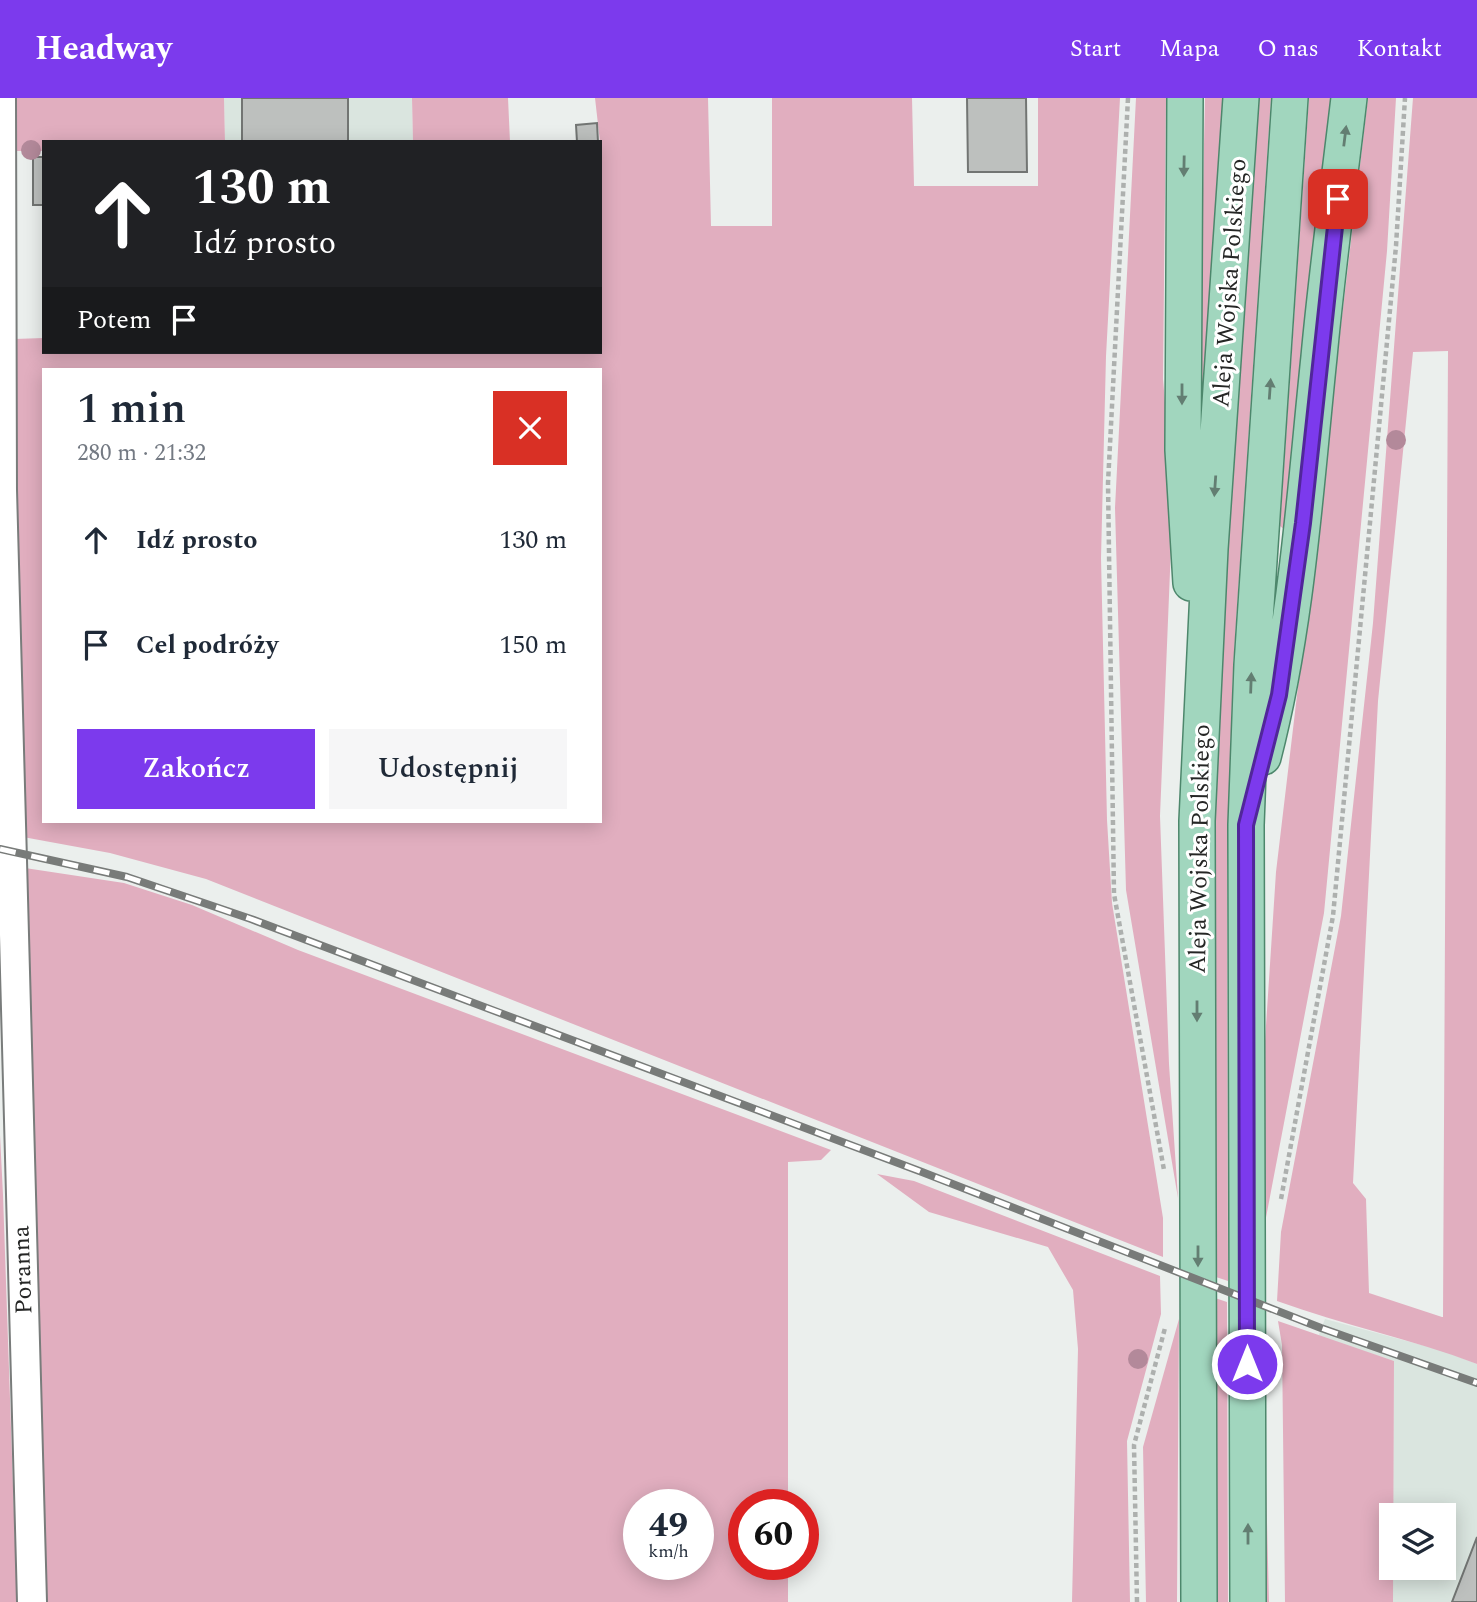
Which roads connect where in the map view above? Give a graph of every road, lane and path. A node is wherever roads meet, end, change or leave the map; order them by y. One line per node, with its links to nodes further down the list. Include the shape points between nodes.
1 (1, 98): 13 (street, Poranna, via 2,490)
2 (1128, 98): 10 (path, via 1108,483 1114,894)
3 (1185, 98): 8 (main road, one-way to 8, via 1185,528)
4 (1241, 98): 8 (main road, Aleja Wojska Polskiego, one-way to 8)
5 (1290, 98): 9 (main road, Aleja Wojska Polskiego, one-way to 5, via 1255,614)
6 (1349, 98): 9 (main road, one-way to 6, via 1279,695 1298,563)
7 (1405, 98): 11 (path, via 1391,300 1333,916)
8 (1202, 673): 15 (main road, Aleja Wojska Polskiego, one-way to 15, via 1196,873)
9 (1246, 825): 16 (main road, Aleja Wojska Polskiego, one-way to 9)
10 (1160, 1147)
11 (1281, 1202)
12 (1167, 1322): 14 (path, via 1134,1445)
13 (32, 1602)
14 (1136, 1602)
15 (1199, 1602)
16 (1248, 1602)

